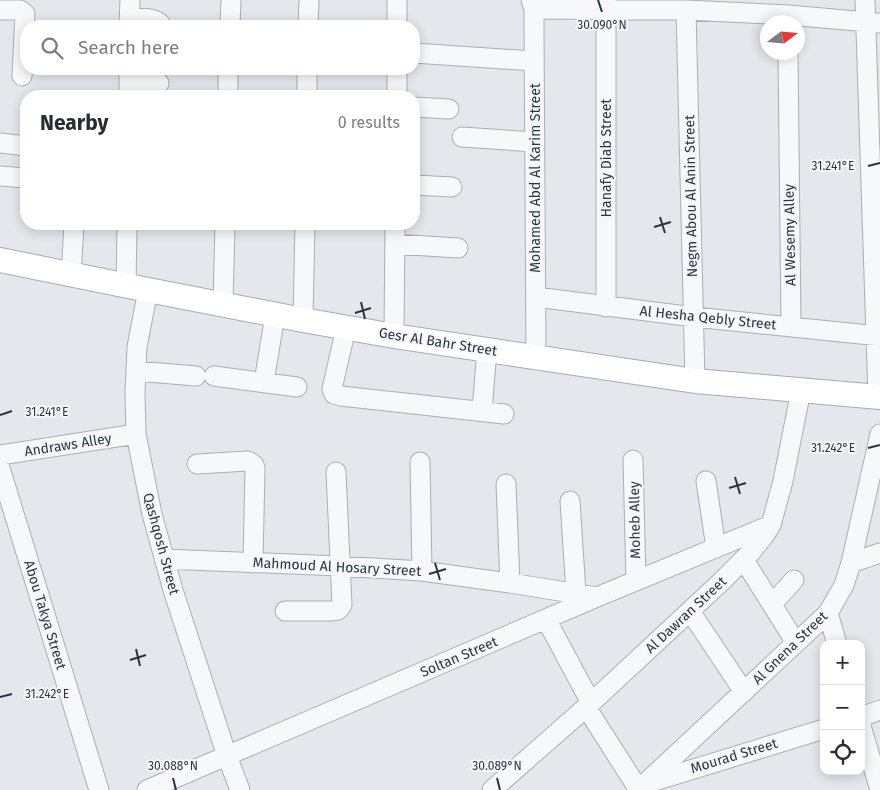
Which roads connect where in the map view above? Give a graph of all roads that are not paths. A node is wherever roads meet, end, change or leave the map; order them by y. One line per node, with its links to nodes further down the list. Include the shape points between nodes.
1 (231, 0): 13 (street)
2 (309, 0): 14 (street)
3 (397, 0): 15 (street)
4 (865, 0): 16 (street)
5 (532, 4): 6 (street); 19 (street, Mohamed Abd Al Karim Street)
6 (606, 5): 7 (street); 50 (street, Hanafy Diab Street)
7 (692, 7): 9 (street); 52 (street, Negm Abou Al Anin Street)
8 (0, 10): 11 (street, via 22,11)
9 (782, 13): 16 (street)
10 (130, 15): 12 (street)
11 (25, 20)
12 (156, 20)
13 (230, 20)
14 (308, 20)
15 (397, 20)
16 (873, 23): 57 (street)
17 (420, 53): 19 (street)
18 (788, 60): 54 (street, Al Wesemy Alley)
19 (534, 61): 31 (street, Mohamed Abd Al Karim Street)
20 (228, 75): 25 (street)
21 (308, 75): 26 (street)
22 (397, 75): 27 (street)
23 (129, 81): 24 (street)
24 (159, 83)
25 (228, 90)
26 (307, 90)
27 (397, 90)
28 (420, 107): 29 (street)
29 (449, 109)
30 (462, 137): 31 (street)
31 (534, 142): 48 (street, Mohamed Abd Al Karim Street)
32 (0, 143): 33 (street)
33 (20, 145)
34 (0, 176): 35 (street)
35 (20, 178)
36 (420, 185): 37 (street)
37 (452, 187)
38 (74, 230): 46 (street)
39 (128, 230): 47 (street, Qashqosh Street)
40 (225, 230): 49 (street)
41 (305, 230): 53 (street)
42 (395, 230): 43 (street)
43 (395, 244): 44 (street); 56 (street)
44 (458, 248)
45 (0, 260): 46 (main road, Gesr Al Bahr Street)
46 (71, 275): 47 (main road, Gesr Al Bahr Street)
47 (137, 288): 49 (main road, Gesr Al Bahr Street); 60 (street, Qashqosh Street)
48 (536, 297): 50 (street, Al Hesha Qebly Street); 59 (street, Mohamed Abd Al Karim Street)
49 (223, 305): 51 (main road, Gesr Al Bahr Street)
50 (606, 306): 52 (street, Al Hesha Qebly Street)
51 (275, 315): 53 (main road, Gesr Al Bahr Street); 62 (street)
52 (694, 317): 54 (street, Al Hesha Qebly Street); 61 (street, Negm Abou Al Anin Street)
53 (303, 320): 55 (main road, Gesr Al Bahr Street)
54 (791, 327): 57 (street, Al Hesha Qebly Street)
55 (346, 328): 56 (main road, Gesr Al Bahr Street); 66 (street, via 332,389 334,394)
56 (394, 336): 58 (main road, Gesr Al Bahr Street)
57 (878, 336): 65 (street)
58 (487, 350): 59 (main road, Gesr Al Bahr Street); 66 (street)
59 (536, 357): 61 (main road, Gesr Al Bahr Street)
60 (136, 370): 62 (street); 68 (street, Qashqosh Street)
61 (695, 381): 64 (main road, Gesr Al Bahr Street)
62 (264, 382): 63 (street)
63 (297, 387)
64 (801, 390): 65 (main road, Gesr Al Bahr Street); 79 (street, Al Dawran Street)
65 (879, 397)
66 (482, 411): 67 (street)
67 (504, 414)
68 (136, 434): 70 (street, Andraws Alley); 82 (street, Qashqosh Street)
69 (880, 434): 85 (street, Al Gnena Street)
70 (0, 456)
71 (633, 460): 88 (street, Moheb Alley)
72 (420, 462): 87 (street)
73 (197, 464): 84 (street, via 248,460 254,464)
74 (0, 468): 109 (street, Abou Takya Street)
75 (336, 472): 86 (street)
76 (706, 481): 80 (street)
77 (506, 484): 90 (street)
78 (570, 501): 91 (street)
79 (771, 525): 80 (street, Soltan Street); 83 (street, Al Dawran Street)
80 (716, 548): 88 (street, Soltan Street)
81 (880, 553): 85 (street)
82 (164, 559): 84 (street, Mahmoud Al Hosary Street); 106 (street, Qashqosh Street)
83 (744, 560): 93 (street); 95 (street, Al Dawran Street)
84 (253, 563): 86 (street, Mahmoud Al Hosary Street)
85 (851, 563): 96 (street, Al Gnena Street, via 844,585)
86 (340, 566): 87 (street, Mahmoud Al Hosary Street); 94 (street, via 342,605 338,610)
87 (422, 571): 90 (street, Mahmoud Al Hosary Street)
88 (636, 580): 92 (street, Soltan Street)
89 (794, 580): 93 (street)
90 (510, 583): 91 (street, Mahmoud Al Hosary Street)
91 (576, 593): 92 (street, Mahmoud Al Hosary Street)
92 (598, 597): 97 (street, Soltan Street)
93 (772, 604): 99 (street)
94 (285, 611)
95 (690, 611): 100 (street); 101 (street, Al Dawran Street)
96 (828, 614): 98 (street); 99 (street, Al Gnena Street)
97 (546, 619): 101 (street); 106 (street, Soltan Street)
98 (836, 640)
99 (796, 643): 100 (street, Al Gnena Street)
100 (744, 692): 107 (street, Al Gnena Street)
101 (588, 705): 107 (street); 112 (street, Al Dawran Street)
102 (880, 710): 103 (street)
103 (865, 716)
104 (821, 730): 107 (street, Mourad Street)
105 (862, 730): 108 (street)
106 (228, 756): 110 (street, Soltan Street); 111 (street, Qashqosh Street)
107 (640, 788)
108 (880, 788)
109 (99, 790)
110 (147, 790)
111 (240, 790)
112 (492, 790)

